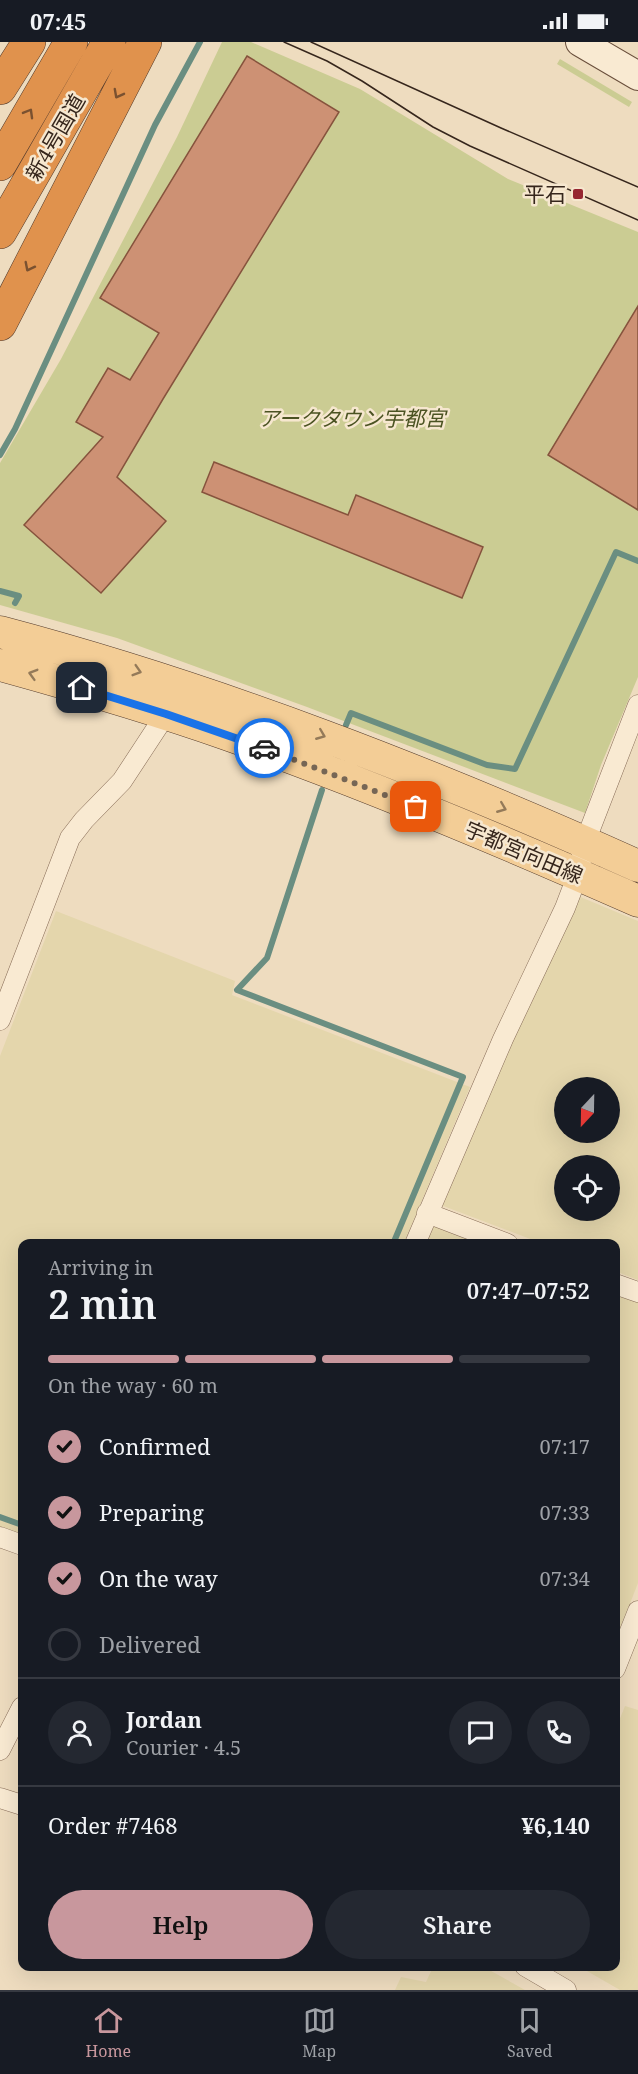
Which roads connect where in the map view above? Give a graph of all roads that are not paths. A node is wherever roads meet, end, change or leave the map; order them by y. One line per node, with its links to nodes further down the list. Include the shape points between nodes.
1 (29, 42): 7 (highway)
2 (71, 42): 8 (highway, 新4号国道, one-way to 2)
3 (109, 42): 9 (highway, 新4号国道)
4 (145, 42): 10 (highway, one-way to 10)
5 (580, 42): 6 (street)
6 (638, 76)
7 (0, 88)
8 (0, 164)
9 (0, 232)
10 (0, 324)
11 (0, 632): 15 (main road, 宇都宮向田線, one-way to 15, via 284,720)
12 (0, 665): 14 (main road, 宇都宮向田線, one-way to 12)
13 (638, 705): 15 (street)
14 (166, 714): 17 (main road, 宇都宮向田線, via 396,798); 19 (street, via 122,781 70,838)
15 (585, 843): 16 (main road, 宇都宮向田線); 17 (street)
16 (638, 866)
17 (578, 874): 18 (main road, 宇都宮向田線); 20 (street)
18 (638, 901)
19 (0, 1020)
20 (428, 1213): 21 (street); 22 (street)
21 (417, 1239)
22 (495, 1239)
23 (620, 1286): 24 (street)
24 (638, 1292)
25 (0, 1537): 26 (street)
26 (18, 1544)
27 (638, 1611): 28 (street)
28 (620, 1656)
29 (18, 1715): 30 (street)
30 (0, 1750)
31 (0, 1798): 32 (street)
32 (18, 1804)
33 (534, 1971): 34 (street)
34 (566, 1990)

